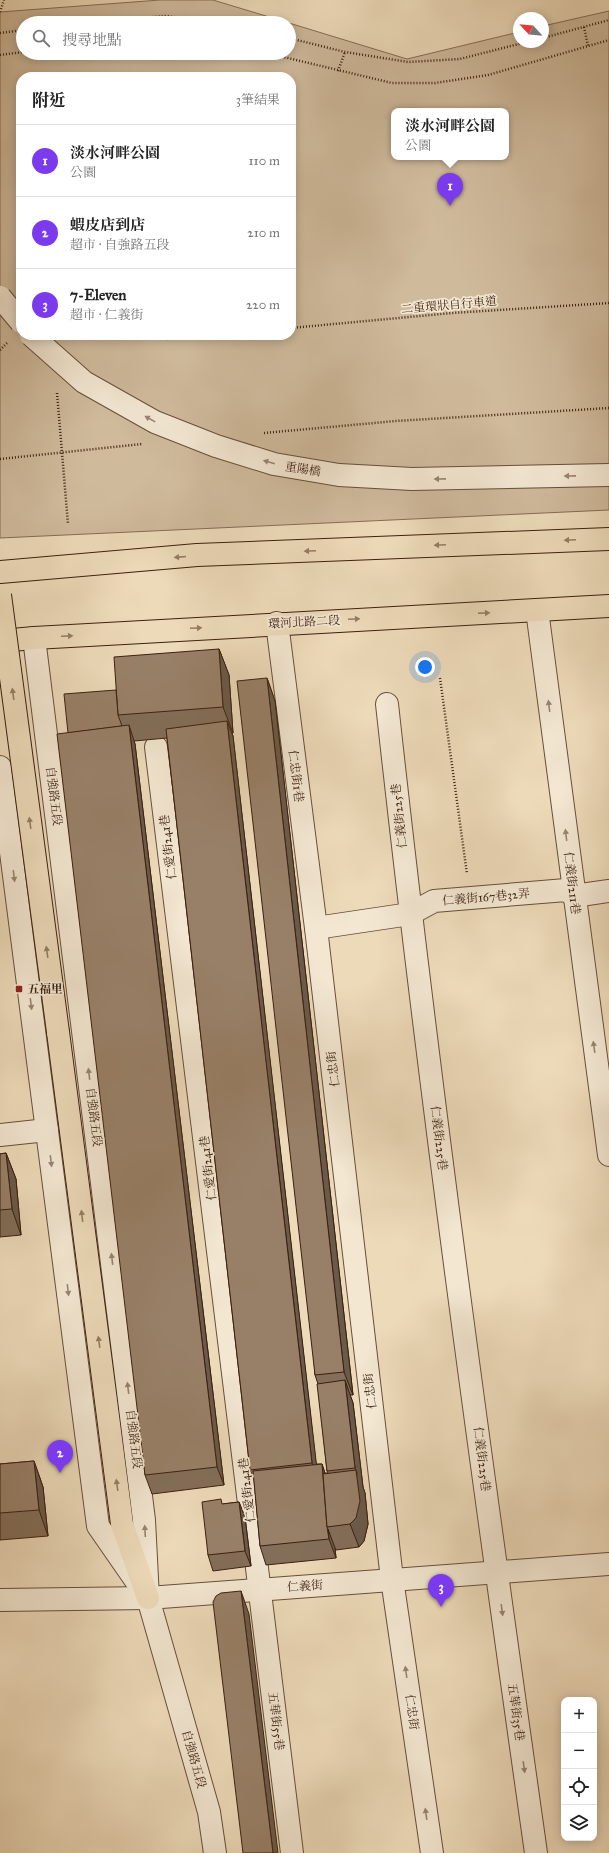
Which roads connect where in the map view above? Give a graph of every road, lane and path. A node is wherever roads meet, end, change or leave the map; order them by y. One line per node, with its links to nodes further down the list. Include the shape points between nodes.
1 (4, 0): 2 (path)
2 (0, 12)
3 (609, 20): 4 (path)
4 (584, 27): 7 (path); 11 (path)
5 (16, 31): 6 (path)
6 (0, 33)
7 (549, 36)
8 (296, 40): 12 (path)
9 (609, 40): 11 (path)
10 (513, 45): 12 (path, via 460,59 408,62)
11 (588, 46): 16 (path, via 488,75 435,83 392,83)
12 (345, 52): 16 (path)
13 (16, 53): 14 (path)
14 (0, 55)
15 (295, 60): 16 (path)
16 (338, 71)
17 (0, 297): 19 (street, bridge)
18 (609, 303): 20 (path, 二重環狀自行車道, via 452,313)
19 (16, 316)
20 (296, 328)
21 (38, 340): 28 (street, 重陽橋, one-way to 21, bridge, via 412,479 339,475 274,464 216,446 155,422 84,382)
22 (57, 390): 26 (path)
23 (609, 408): 24 (path, via 396,421)
24 (257, 434)
25 (148, 444): 26 (path)
26 (62, 452): 27 (path); 29 (path)
27 (0, 459)
28 (609, 475)
29 (68, 524)
30 (609, 539): 31 (main road, one-way to 31, via 197,555)
31 (0, 572)
32 (0, 596): 54 (main road, one-way to 32, bridge, via 122,1524)
33 (609, 606): 34 (main road, 環河北路二段)
34 (537, 610): 35 (main road, 環河北路二段, one-way to 34); 43 (street, 仁義街211巷, one-way to 34)
35 (277, 624): 36 (main road, 環河北路二段, one-way to 35); 46 (street, 仁忠街1巷)
36 (34, 638): 37 (main road, 環河北路二段); 54 (street, 自強路五段, one-way to 36, via 144,1520)
37 (0, 642)
38 (440, 678): 44 (path)
39 (387, 704): 45 (street, 仁義街225巷)
40 (156, 747): 53 (street, 仁愛街241巷)
41 (0, 767): 47 (street, 自強路五段, one-way to 47)
42 (609, 891): 43 (street, 仁義街167巷32弄)
43 (574, 896): 44 (street, 仁義街167巷32弄, via 566,890); 49 (street, 仁義街211巷, one-way to 43)
44 (471, 898): 45 (street, 仁義街167巷32弄, via 434,901)
45 (410, 914): 46 (street, 仁義街167巷32弄); 51 (street, 仁義街225巷)
46 (316, 928): 52 (street, 仁忠街)
47 (47, 1130): 48 (street); 54 (street, 自強路五段, one-way to 54, via 98,1526)
48 (0, 1135)
49 (609, 1155)
50 (609, 1564): 51 (street, 仁義街)
51 (496, 1572): 52 (street, 仁義街); 59 (street, 五華街35巷, one-way to 59)
52 (392, 1579): 53 (street, 仁義街); 58 (street, 仁忠街, one-way to 52)
53 (259, 1589): 54 (street, 仁義街); 57 (street, 五華街55巷)
54 (148, 1598): 55 (street, 仁義街); 56 (street, 自強路五段, via 209,1812)
55 (0, 1600)
56 (214, 1853)
57 (292, 1853)
58 (432, 1853)
59 (536, 1853)

